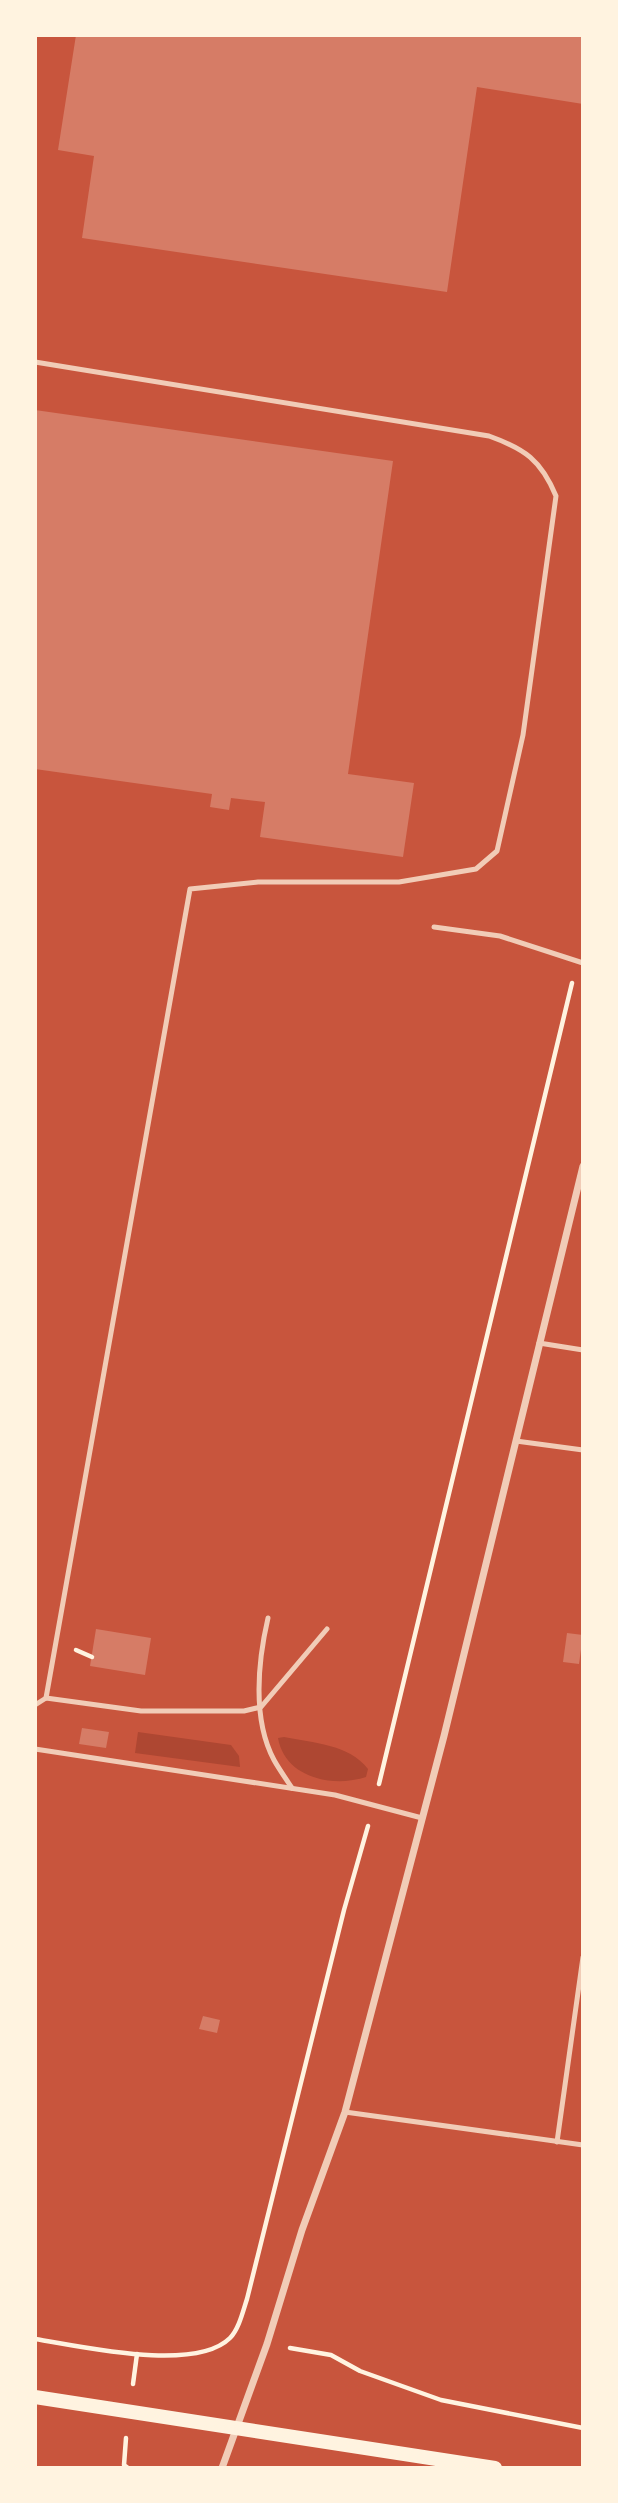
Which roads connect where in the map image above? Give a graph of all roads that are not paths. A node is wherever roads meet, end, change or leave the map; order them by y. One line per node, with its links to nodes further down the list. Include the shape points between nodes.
1 (35, 362): 11 (lane, via 489,436 531,456 556,496 523,735 497,851 476,869 399,882 258,882 190,889)
2 (434, 927): 3 (lane, via 500,936)
3 (580, 962)
4 (583, 1166): 5 (street)
5 (539, 1343): 6 (lane); 7 (street)
6 (583, 1350)
7 (516, 1441): 8 (lane); 16 (street)
8 (583, 1450)
9 (268, 1618): 13 (lane, via 258,1675)
10 (327, 1629): 13 (lane)
11 (46, 1698): 12 (lane); 13 (lane, via 141,1711 225,1713)
12 (35, 1705)
13 (261, 1707): 15 (lane, via 273,1759)
14 (35, 1749): 15 (lane)
15 (292, 1788): 16 (lane)
16 (422, 1818): 18 (street)
17 (583, 1956): 19 (lane)
18 (345, 2112): 19 (lane); 22 (street)
19 (557, 2142): 20 (lane)
20 (583, 2145)
21 (35, 2397): 22 (main road)
22 (237, 2427): 23 (street); 24 (main road)
23 (222, 2468)
24 (495, 2468)

